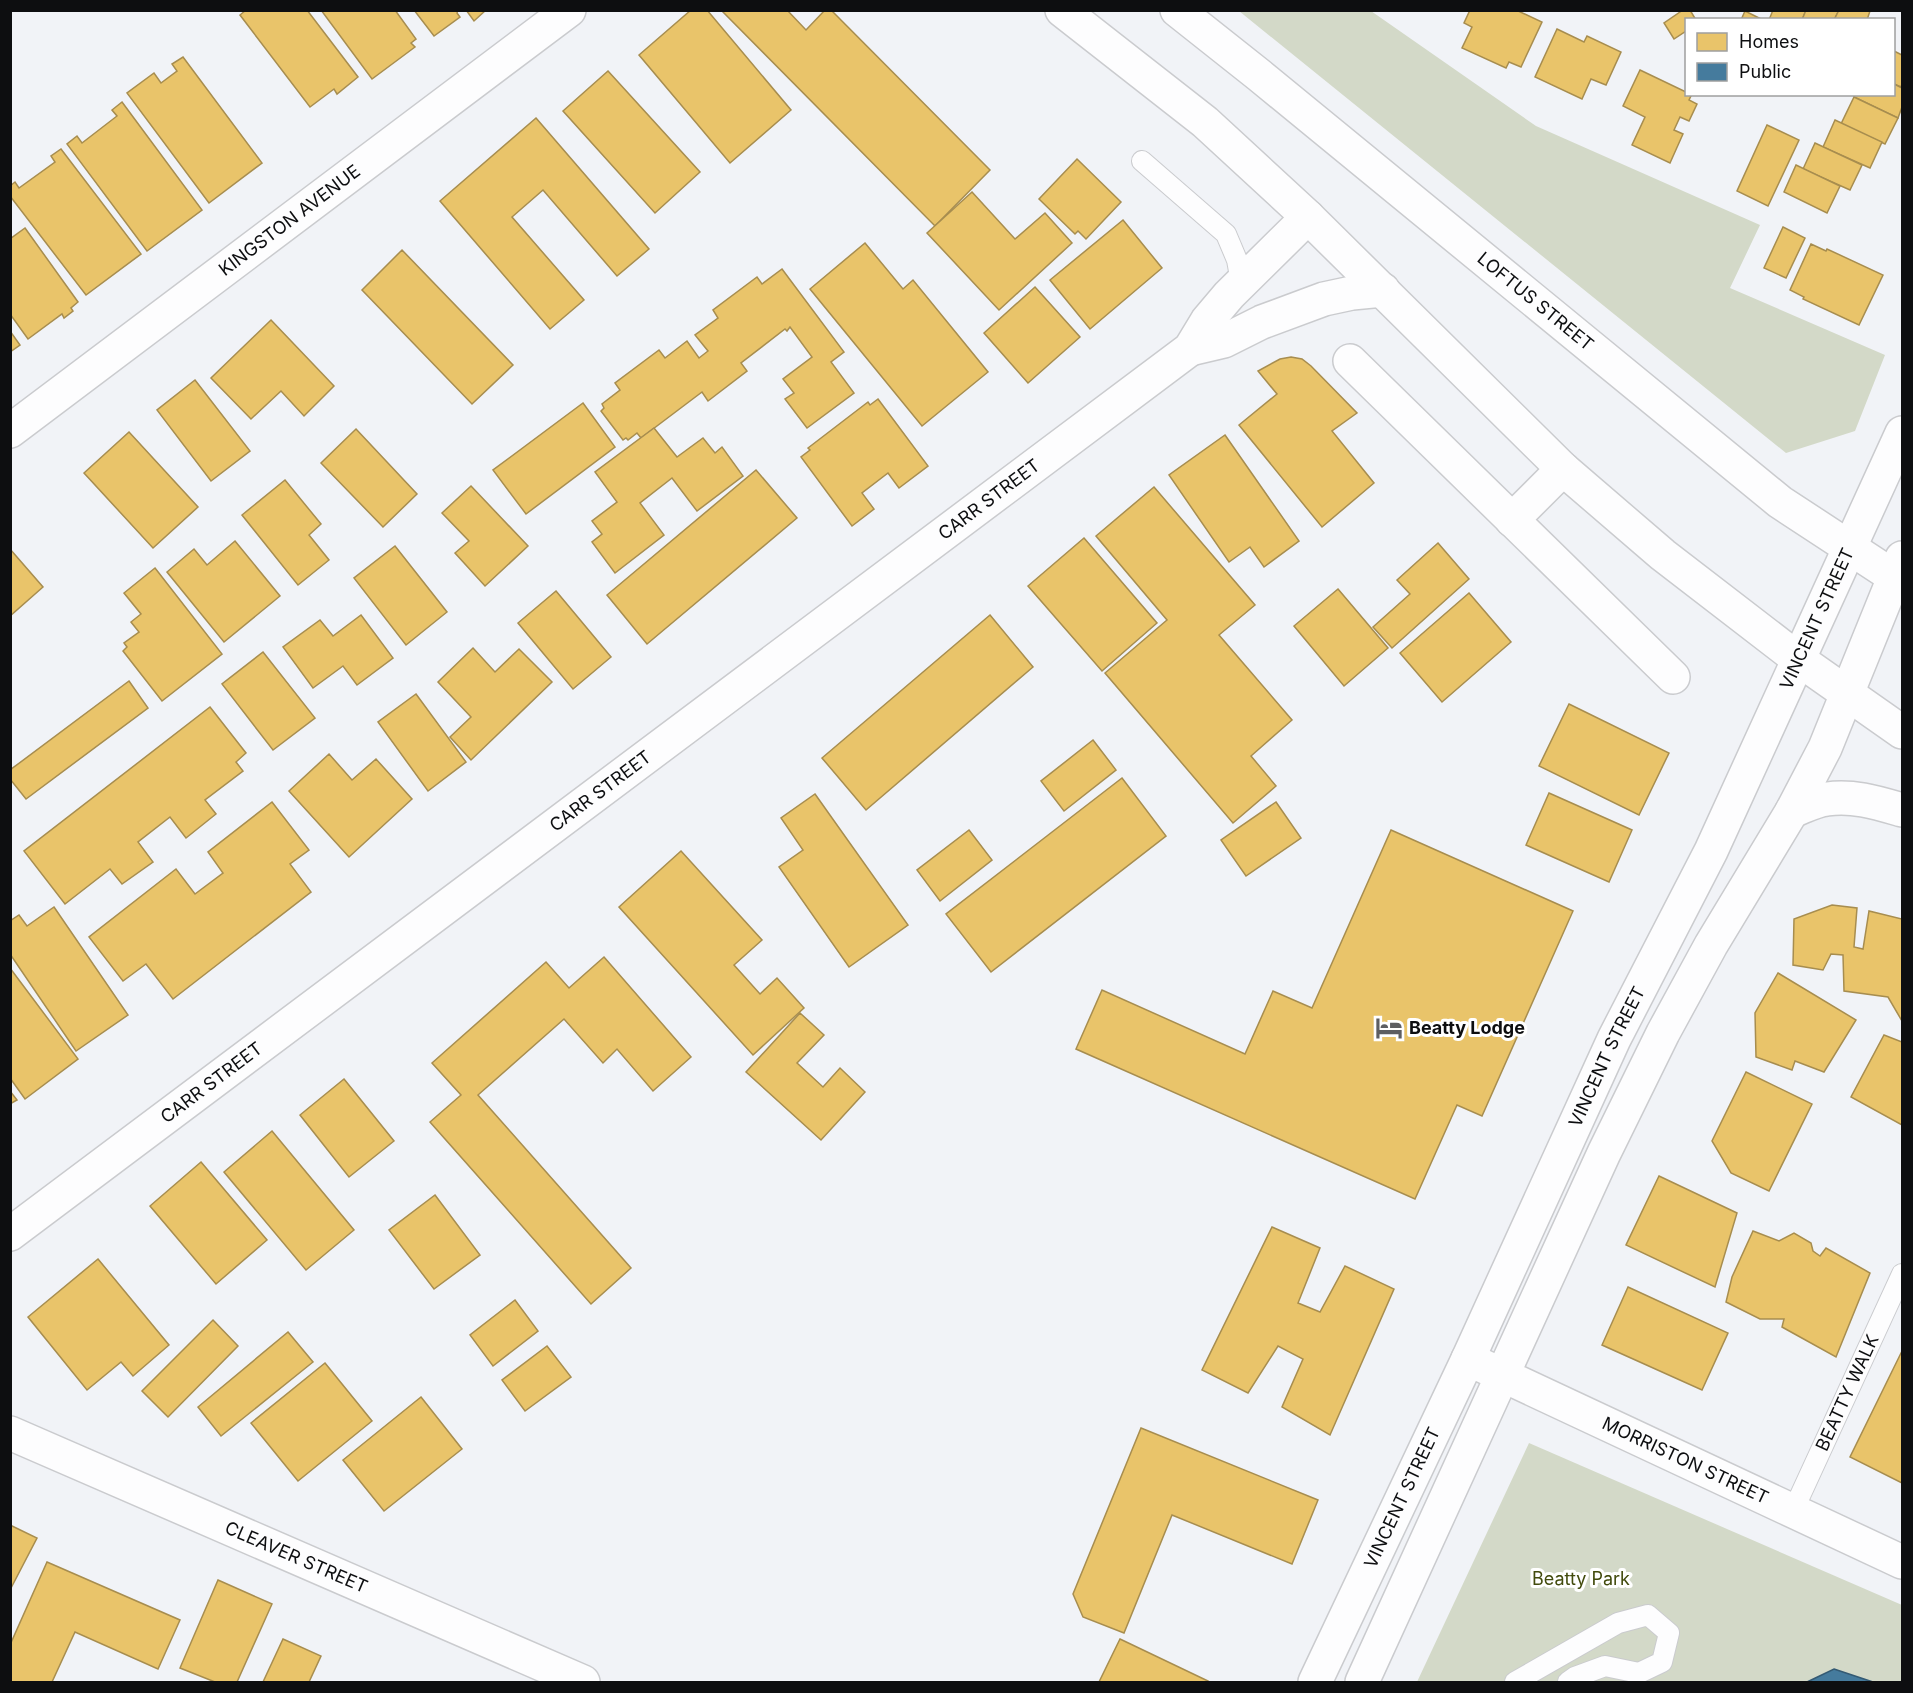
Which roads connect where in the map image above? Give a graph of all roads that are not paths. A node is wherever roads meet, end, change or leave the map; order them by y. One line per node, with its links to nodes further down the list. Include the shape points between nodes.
1 (569, 10): 10 (main road, KINGSTON AVENUE)
2 (1062, 10): 5 (main road, via 1205,122)
3 (1177, 10): 14 (main road, LOFTUS STREET, via 1780,502)
4 (1142, 161): 6 (lane, via 1226,234)
5 (1308, 217): 6 (main road, CARR STREET); 7 (main road)
6 (1241, 282): 8 (main road, CARR STREET, via 1207,321)
7 (1383, 290): 8 (main road, CARR STREET, via 1324,299 1224,341); 12 (main road)
8 (1190, 349): 22 (main road, CARR STREET)
9 (1350, 361): 13 (main road)
10 (10, 431)
11 (1902, 433): 14 (main road, VINCENT STREET)
12 (1563, 469): 13 (main road); 16 (main road, via 1663,555)
13 (1512, 520): 17 (main road)
14 (1849, 547): 15 (main road, LOFTUS STREET); 16 (main road, VINCENT STREET)
15 (1900, 572): 18 (main road)
16 (1798, 659): 18 (main road); 24 (main road, VINCENT STREET, via 1711,851 1614,1039)
17 (1673, 677)
18 (1848, 693): 19 (main road); 21 (main road)
19 (1902, 732)
20 (1902, 810): 21 (main road, via 1845,798 1826,799)
21 (1792, 811): 25 (main road, via 1663,1033)
22 (10, 1234)
23 (1902, 1274): 27 (lane, BEATTY WALK)
24 (1468, 1359): 25 (main road, MORRISTON STREET); 30 (main road, VINCENT STREET)
25 (1503, 1375): 27 (main road, MORRISTON STREET); 31 (main road)
26 (10, 1433): 29 (main road, CLEAVER STREET)
27 (1793, 1511): 28 (main road, MORRISTON STREET)
28 (1902, 1562)
29 (583, 1683)
30 (1315, 1683)
31 (1362, 1683)
32 (1515, 1683): 33 (lane, via 1618,1623 1648,1615 1669,1633 1662,1662 1639,1673 1605,1666)
33 (1568, 1683)

